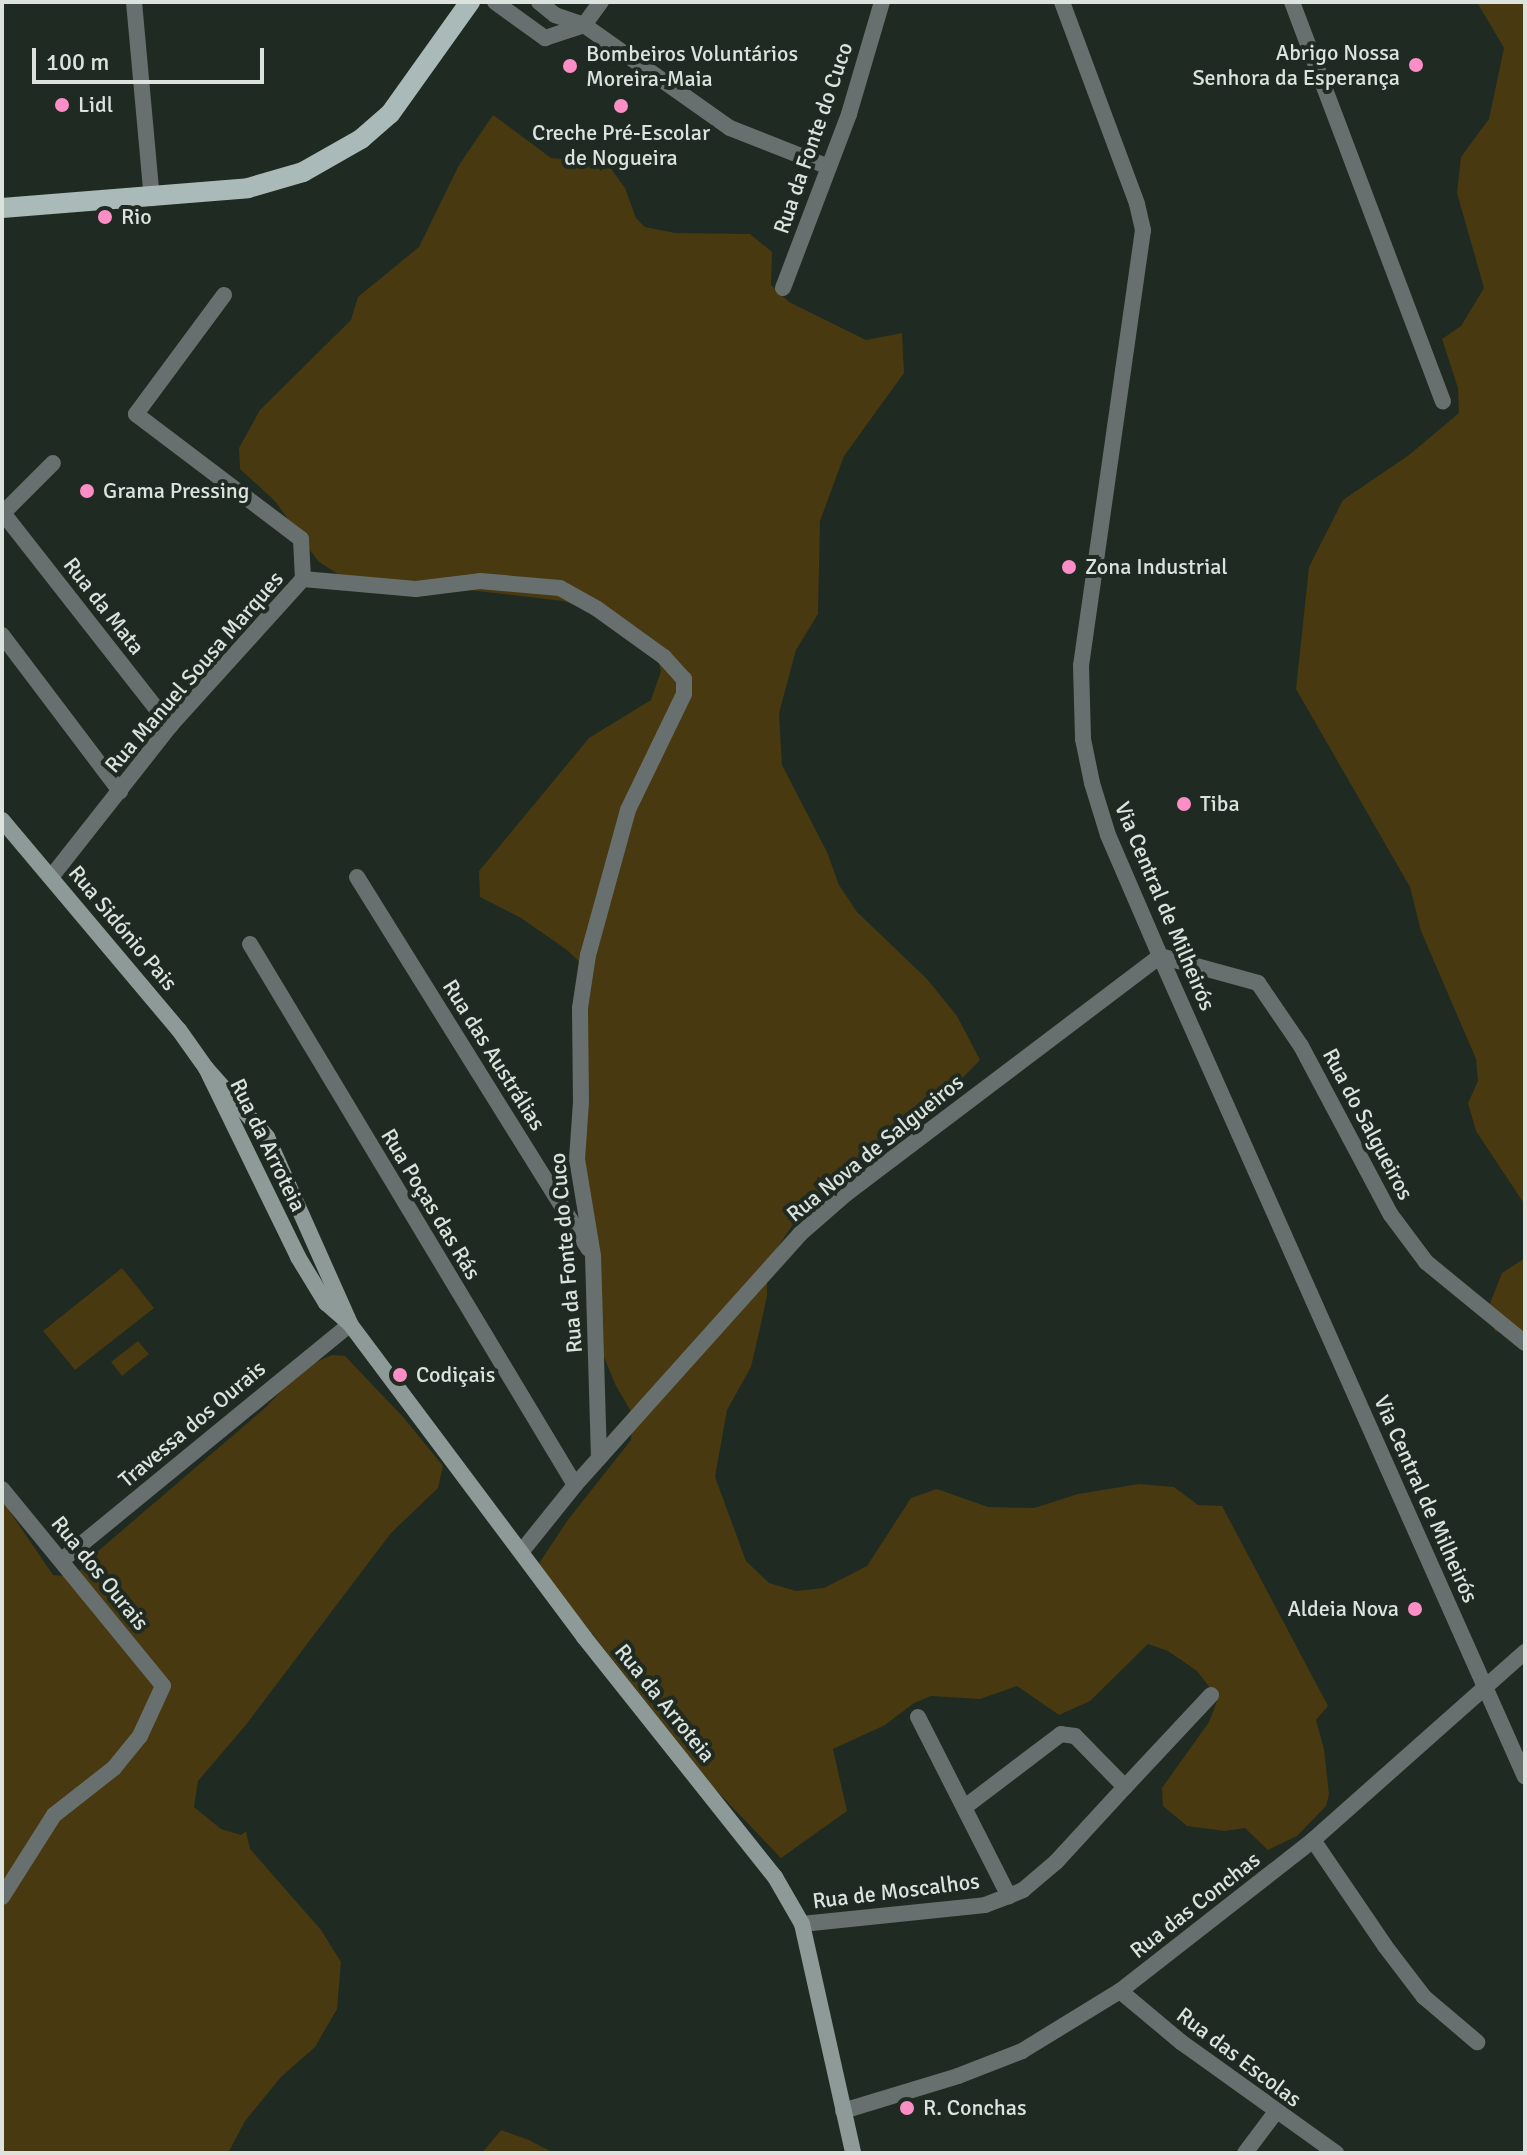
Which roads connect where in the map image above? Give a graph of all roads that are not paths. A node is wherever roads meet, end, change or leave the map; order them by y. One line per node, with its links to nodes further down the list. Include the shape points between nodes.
1 (134, 2): 11 (street)
2 (470, 2): 11 (main road, via 390,114 361,139 275,182)
3 (495, 2): 9 (street, via 545,38)
4 (539, 2): 9 (street, via 555,15)
5 (601, 2): 9 (street)
6 (882, 2): 10 (street, Rua da Fonte do Cuco)
7 (1062, 2): 26 (street, Via Central de Milheirós, via 1143,230 1081,666 1083,739 1092,783 1108,835)
8 (1292, 2): 15 (street)
9 (584, 25): 10 (street, via 730,128)
10 (829, 167): 13 (street, Rua da Fonte do Cuco)
11 (152, 198): 12 (main road)
12 (2, 208)
13 (783, 288)
14 (224, 295): 18 (street, Rua Manuel Sousa Marques, via 136,414 301,539)
15 (1443, 401)
16 (53, 463): 17 (street, Rua da Mata)
17 (2, 513): 20 (street, Rua da Mata)
18 (303, 579): 20 (street, Rua Manuel Sousa Marques); 28 (street, Rua da Fonte do Cuco, via 416,589 480,581 560,588 664,657 684,679 684,694 628,810 588,955 580,1008 577,1159)
19 (2, 635): 21 (street)
20 (170, 726): 21 (street, Rua Manuel Sousa Marques)
21 (120, 791): 23 (street, Rua Manuel Sousa Marques)
22 (3, 826): 23 (main road, Rua Sidónio Pais)
23 (52, 876): 27 (main road, Rua Sidónio Pais)
24 (357, 877): 28 (street, Rua das Austrálias)
25 (250, 944): 32 (street, Rua Poças das Rás)
26 (1160, 956): 30 (street, Rua do Salgueiros, via 1258,983 1301,1046 1391,1215 1426,1262); 31 (street, Rua Nova de Salgueiros, via 812,1224); 37 (street, Via Central de Milheirós)
27 (206, 1068): 29 (main road, Rua da Arroteia, via 298,1257 326,1303); 29 (main road, Rua da Arroteia, via 267,1137)
28 (593, 1256): 31 (street, Rua da Fonte do Cuco)
29 (350, 1324): 34 (main road, Rua da Arroteia); 35 (street, Travessa dos Ourais)
30 (1525, 1343)
31 (599, 1458): 32 (street, Rua Nova de Salgueiros)
32 (575, 1485): 34 (street, Rua Nova de Salgueiros)
33 (2, 1489): 35 (street, Rua dos Ourais)
34 (522, 1551): 46 (main road, Rua da Arroteia, via 762,1859)
35 (62, 1560): 45 (street, Rua dos Ourais, via 163,1686 140,1736 114,1768 54,1815)
36 (1525, 1652): 37 (street, Rua das Conchas)
37 (1485, 1686): 40 (street, Via Central de Milheirós); 43 (street, Rua das Conchas)
38 (1211, 1695): 41 (street, Rua de Moscalhos)
39 (918, 1717): 42 (street)
40 (1525, 1777)
41 (1125, 1787): 42 (street, via 1075,1736 1061,1734); 44 (street, Rua de Moscalhos, via 1056,1862)
42 (965, 1807): 44 (street)
43 (1313, 1840): 47 (street, Rua das Conchas); 48 (street, via 1424,1997)
44 (1009, 1896): 46 (street, Rua de Moscalhos, via 985,1905)
45 (2, 1897)
46 (802, 1924): 49 (main road, Rua da Arroteia)
47 (1120, 1991): 49 (street, Rua das Conchas, via 1022,2051); 50 (street, Rua das Escolas)
48 (1477, 2042)
49 (843, 2111): 51 (main road, Rua da Arroteia)
50 (1275, 2113): 52 (street); 53 (street, Rua das Escolas)
51 (853, 2153)
52 (1245, 2153)
53 (1336, 2153)

